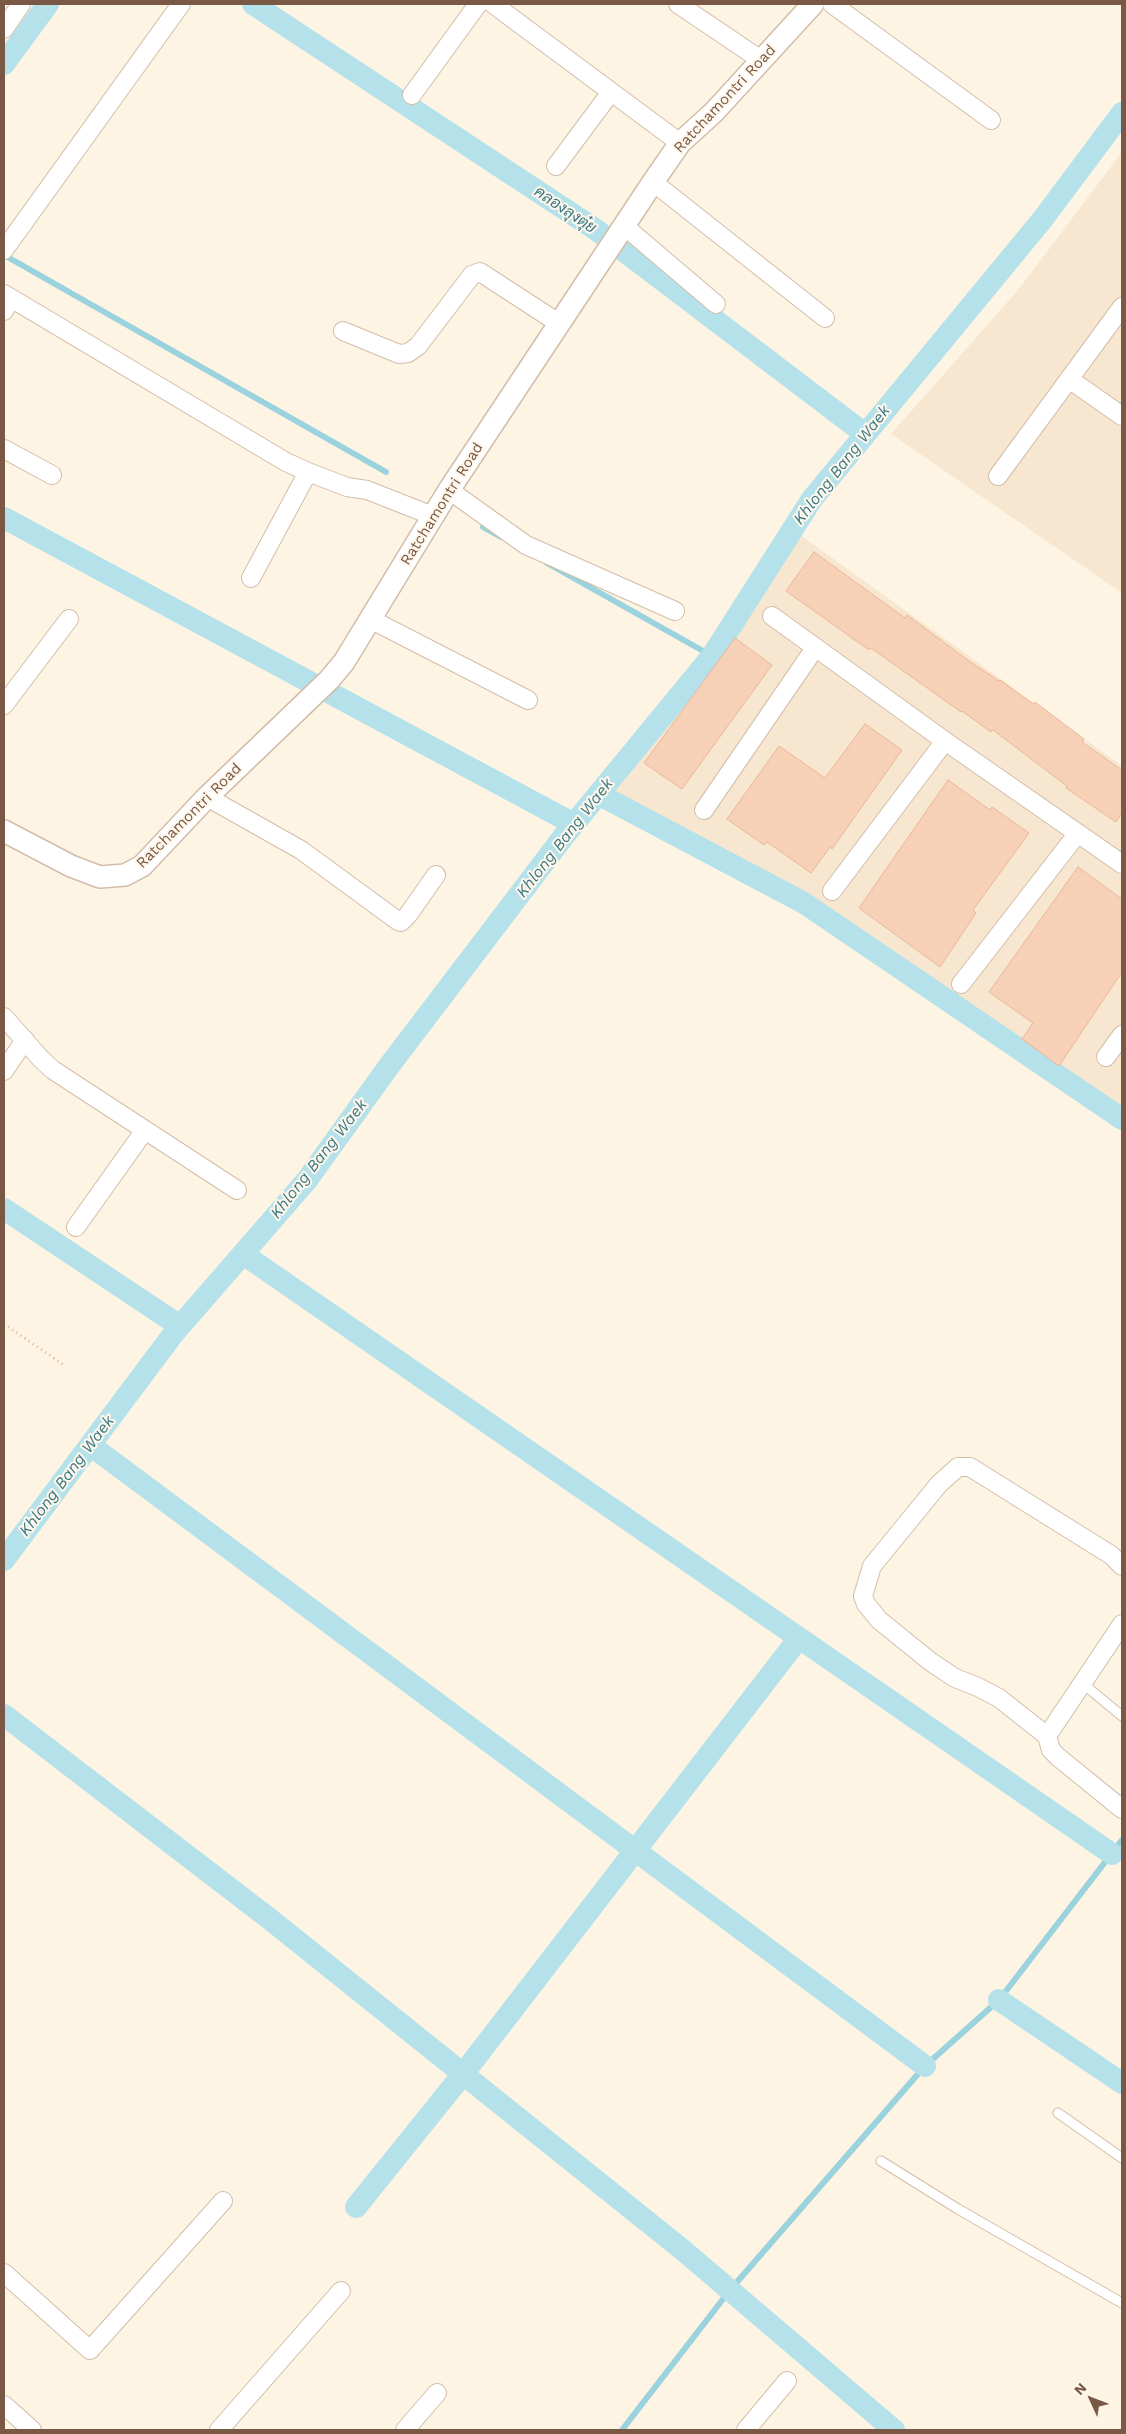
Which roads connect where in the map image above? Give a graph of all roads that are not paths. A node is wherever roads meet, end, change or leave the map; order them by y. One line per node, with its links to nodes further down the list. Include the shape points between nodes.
1 (21, 4): 8 (street)
2 (181, 4): 17 (street)
3 (478, 4): 11 (street)
4 (493, 4): 10 (street)
5 (678, 4): 9 (street)
6 (813, 4): 9 (street, Ratchamontri Road)
7 (832, 4): 12 (street)
8 (4, 29)
9 (761, 60): 13 (street, Ratchamontri Road, via 714,112)
10 (611, 92): 13 (street); 14 (street)
11 (412, 95)
12 (991, 120)
13 (680, 143): 15 (street, Ratchamontri Road)
14 (556, 166)
15 (653, 182): 16 (street, Ratchamontri Road); 21 (street)
16 (621, 228): 19 (street); 22 (street, Ratchamontri Road)
17 (5, 249)
18 (6, 301): 27 (street)
19 (716, 304)
20 (1122, 307): 24 (street)
21 (825, 318)
22 (560, 324): 23 (street, via 480,272 472,274 418,346 408,353 398,354); 30 (street, Ratchamontri Road)
23 (343, 331)
24 (1070, 379): 25 (street); 29 (street)
25 (1122, 416)
26 (4, 449): 28 (street)
27 (308, 472): 31 (street, via 347,487 367,490); 32 (street)
28 (52, 475)
29 (998, 476)
30 (449, 490): 31 (street, Ratchamontri Road); 33 (street, via 526,545)
31 (433, 516): 35 (street, Ratchamontri Road)
32 (251, 578)
33 (675, 611)
34 (772, 616): 37 (street)
35 (370, 618): 38 (street); 41 (street, Ratchamontri Road, via 344,662 329,680)
36 (69, 619): 39 (street)
37 (815, 648): 40 (street); 42 (street)
38 (528, 700)
39 (4, 705)
40 (945, 742): 44 (street); 47 (street)
41 (207, 797): 43 (street, Ratchamontri Road, via 142,866 125,875 100,877); 46 (street, via 301,850 398,921 408,916)
42 (704, 810)
43 (4, 830)
44 (1078, 833): 45 (street); 48 (street)
45 (1122, 864)
46 (436, 876)
47 (832, 891)
48 (961, 984)
49 (4, 1017): 51 (street)
50 (1122, 1036): 52 (street)
51 (25, 1040): 53 (street); 54 (street, via 53,1070)
52 (1106, 1057)
53 (4, 1071)
54 (146, 1130): 55 (street); 56 (street)
55 (237, 1190)
56 (76, 1227)
57 (1122, 1566): 61 (street, via 1111,1555 970,1467 958,1467 939,1484 872,1566 863,1596 880,1620 931,1662 955,1678 998,1698)
58 (1122, 1624): 59 (street)
59 (1082, 1683): 60 (lane); 61 (street)
60 (1122, 1716)
61 (1047, 1736): 62 (street, via 1051,1750 1058,1757)
62 (1120, 1807)
63 (1058, 2113): 64 (lane)
64 (1122, 2158)
65 (881, 2161): 69 (lane, via 966,2214)
66 (223, 2201): 67 (street, via 90,2350)
67 (4, 2273)
68 (342, 2291): 74 (street)
69 (1122, 2303)
70 (787, 2380): 76 (street)
71 (437, 2393): 75 (street)
72 (4, 2405): 73 (street)
73 (27, 2429)
74 (219, 2430)
75 (404, 2430)
76 (747, 2430)

